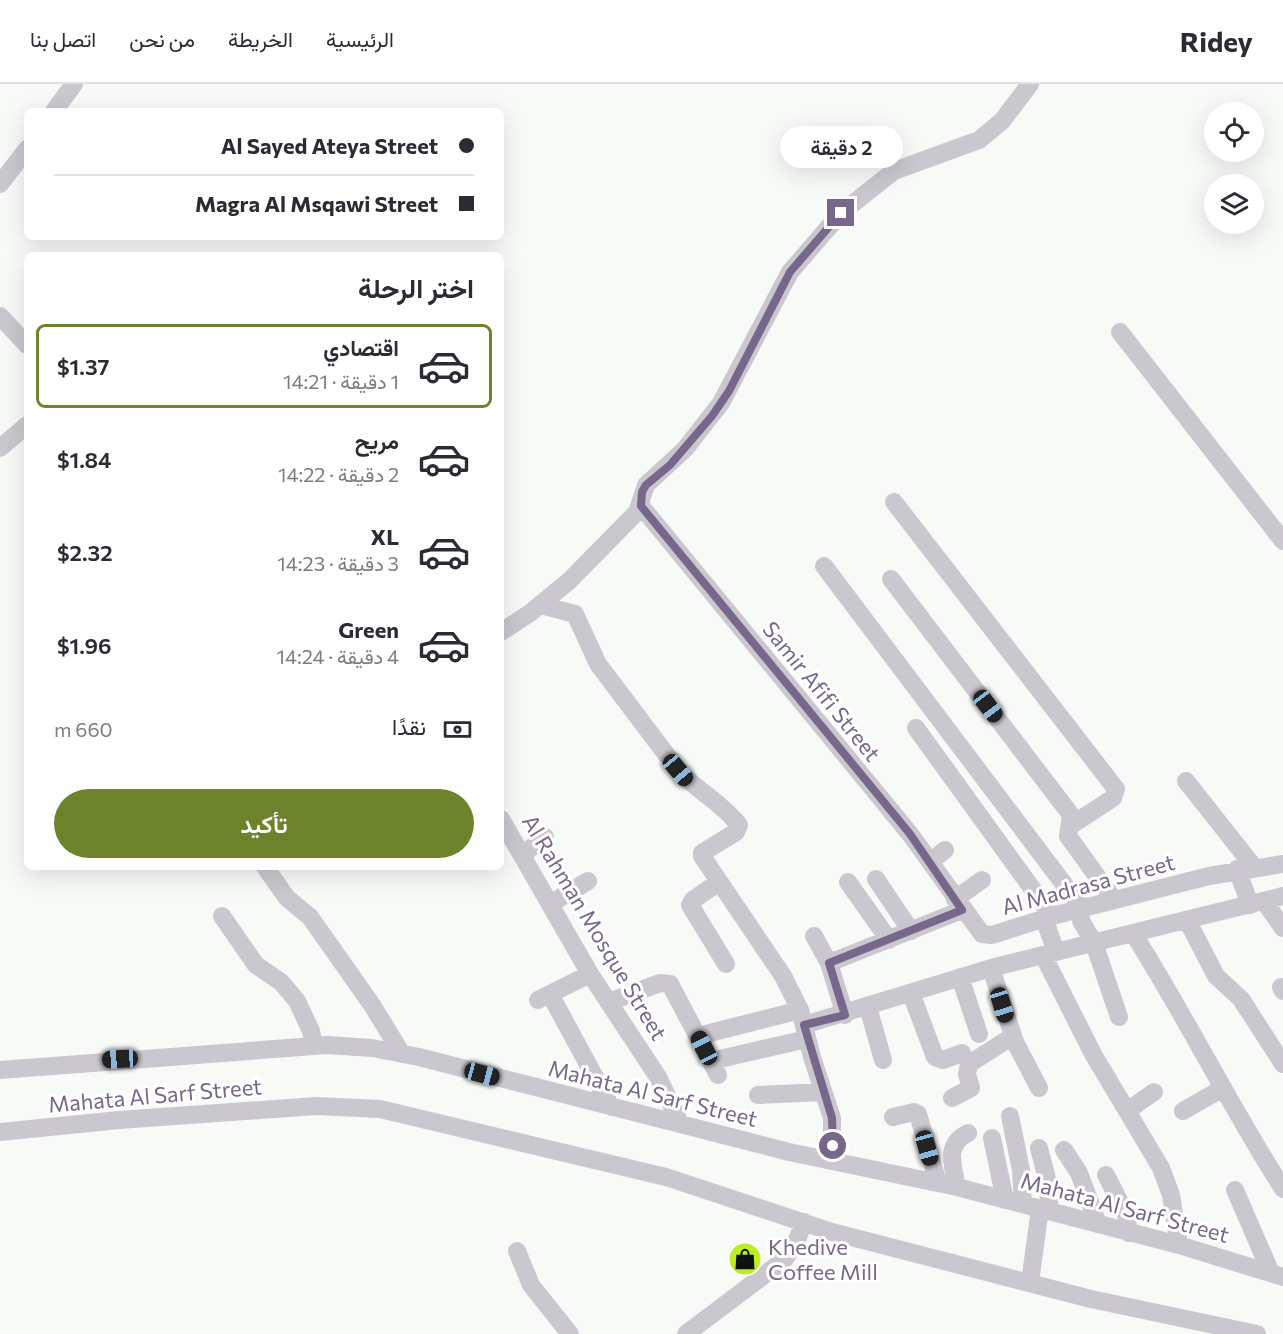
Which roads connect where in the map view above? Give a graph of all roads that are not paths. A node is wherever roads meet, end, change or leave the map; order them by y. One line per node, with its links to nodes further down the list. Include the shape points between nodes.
1 (74, 84): 3 (street)
2 (1030, 84): 12 (street, via 1002,121 979,140 894,171 841,213 790,272 721,404 678,457 646,485)
3 (56, 108)
4 (24, 153): 5 (street)
5 (0, 184)
6 (0, 316): 8 (street)
7 (1120, 332): 13 (street)
8 (24, 342)
9 (24, 428): 10 (street)
10 (0, 448)
11 (894, 502): 21 (street, via 1116,789 1113,798)
12 (641, 506): 16 (street); 25 (street, Samir Afifi Street)
13 (1283, 541)
14 (824, 566): 39 (street)
15 (891, 579): 21 (street, via 1071,815)
16 (541, 605): 17 (street); 32 (street, via 574,614 598,664 678,770 726,809 739,825 736,832 702,853)
17 (504, 630)
18 (916, 728): 41 (street)
19 (1186, 781): 27 (street)
20 (504, 824): 24 (street, Al Rahman Mosque Street)
21 (1070, 826): 35 (street, via 1071,842)
22 (546, 837): 24 (street)
23 (945, 850): 25 (street)
24 (522, 855): 37 (street, Al Rahman Mosque Street)
25 (930, 862): 38 (street, Samir Afifi Street)
26 (1283, 864): 27 (street, Al Madrasa Street)
27 (1246, 868): 35 (street, Al Madrasa Street); 36 (street)
28 (267, 870): 66 (street, via 287,898 310,917)
29 (876, 879): 44 (street)
30 (982, 880): 38 (street)
31 (588, 881): 37 (street)
32 (719, 882): 51 (street, via 690,905); 60 (street, via 783,976)
33 (848, 882): 47 (street)
34 (1283, 897): 36 (street)
35 (1114, 900): 39 (street, Al Madrasa Street)
36 (1257, 903): 42 (street); 43 (street)
37 (550, 904): 53 (street, Al Rahman Mosque Street)
38 (959, 905): 41 (street, Al Madrasa Street, via 986,936); 44 (street)
39 (1082, 908): 41 (street, Al Madrasa Street); 48 (street, via 1081,921)
40 (222, 916): 64 (street, via 261,971 281,982 297,1001)
41 (1048, 917): 49 (street)
42 (1187, 920): 45 (street); 68 (street, via 1216,976 1241,999)
43 (1283, 928)
44 (911, 931): 47 (street)
45 (1133, 933): 48 (street); 71 (street, via 1178,1003)
46 (814, 936): 50 (street)
47 (889, 940): 50 (street)
48 (1094, 943): 49 (street); 59 (street)
49 (1049, 953): 52 (street); 77 (street, via 1093,1054)
50 (829, 963): 58 (street)
51 (726, 964)
52 (991, 968): 54 (street); 63 (street)
53 (590, 974): 56 (street, Al Rahman Mosque Street); 76 (street, via 544,997)
54 (960, 977): 55 (street); 61 (street)
55 (911, 993): 57 (street); 65 (street, via 934,1057 943,1060)
56 (609, 1002): 62 (street, via 660,983 670,984); 81 (street, Al Rahman Mosque Street, via 658,1077)
57 (868, 1007): 58 (street); 67 (street)
58 (845, 1015): 60 (street)
59 (1119, 1017)
60 (804, 1025): 62 (street); 62 (street, via 714,1068); 72 (street)
61 (979, 1034)
62 (698, 1036)
63 (1013, 1036): 70 (street); 75 (street, via 969,1064 970,1090)
64 (314, 1046): 66 (street, Mahata Al Sarf Street, via 349,1046); 69 (street, Mahata Al Sarf Street)
65 (962, 1053)
66 (402, 1054): 76 (street, Mahata Al Sarf Street)
67 (883, 1060)
68 (1283, 1064)
69 (0, 1070)
70 (1039, 1088)
71 (1222, 1088): 78 (street); 91 (street)
72 (823, 1092): 74 (street); 87 (street, via 832,1125)
73 (1154, 1092): 77 (street)
74 (758, 1095)
75 (952, 1098)
76 (611, 1107): 81 (street, Mahata Al Sarf Street)
77 (1128, 1111): 97 (street, via 1167,1181)
78 (1183, 1111)
79 (1010, 1116): 93 (street)
80 (893, 1117): 89 (street, via 914,1112 919,1116 935,1146)
81 (680, 1123): 87 (street, Mahata Al Sarf Street)
82 (0, 1132): 94 (street, Mahata Al Sarf Street, via 316,1106 380,1109 666,1177)
83 (968, 1133): 90 (street, via 951,1149)
84 (992, 1138): 93 (street)
85 (1039, 1148): 93 (street, via 1047,1179)
86 (1064, 1150): 95 (street, via 1086,1190)
87 (832, 1161): 89 (street, Mahata Al Sarf Street)
88 (1106, 1175): 96 (street, via 1126,1214)
89 (938, 1183): 90 (street, Mahata Al Sarf Street)
90 (957, 1187): 93 (street, Mahata Al Sarf Street)
91 (1283, 1189)
92 (1235, 1190): 100 (street)
93 (1031, 1210): 95 (street, Mahata Al Sarf Street); 99 (street)
94 (804, 1222): 99 (street, Mahata Al Sarf Street); 102 (street, via 784,1260)
95 (1098, 1224): 96 (street, Mahata Al Sarf Street)
96 (1129, 1233): 97 (street, Mahata Al Sarf Street)
97 (1179, 1245): 100 (street, Mahata Al Sarf Street)
98 (517, 1251): 101 (street, via 531,1285)
99 (1031, 1274): 103 (street, Mahata Al Sarf Street, via 1114,1304)
100 (1277, 1275)
101 (570, 1334)
102 (686, 1334)
103 (1257, 1334)

